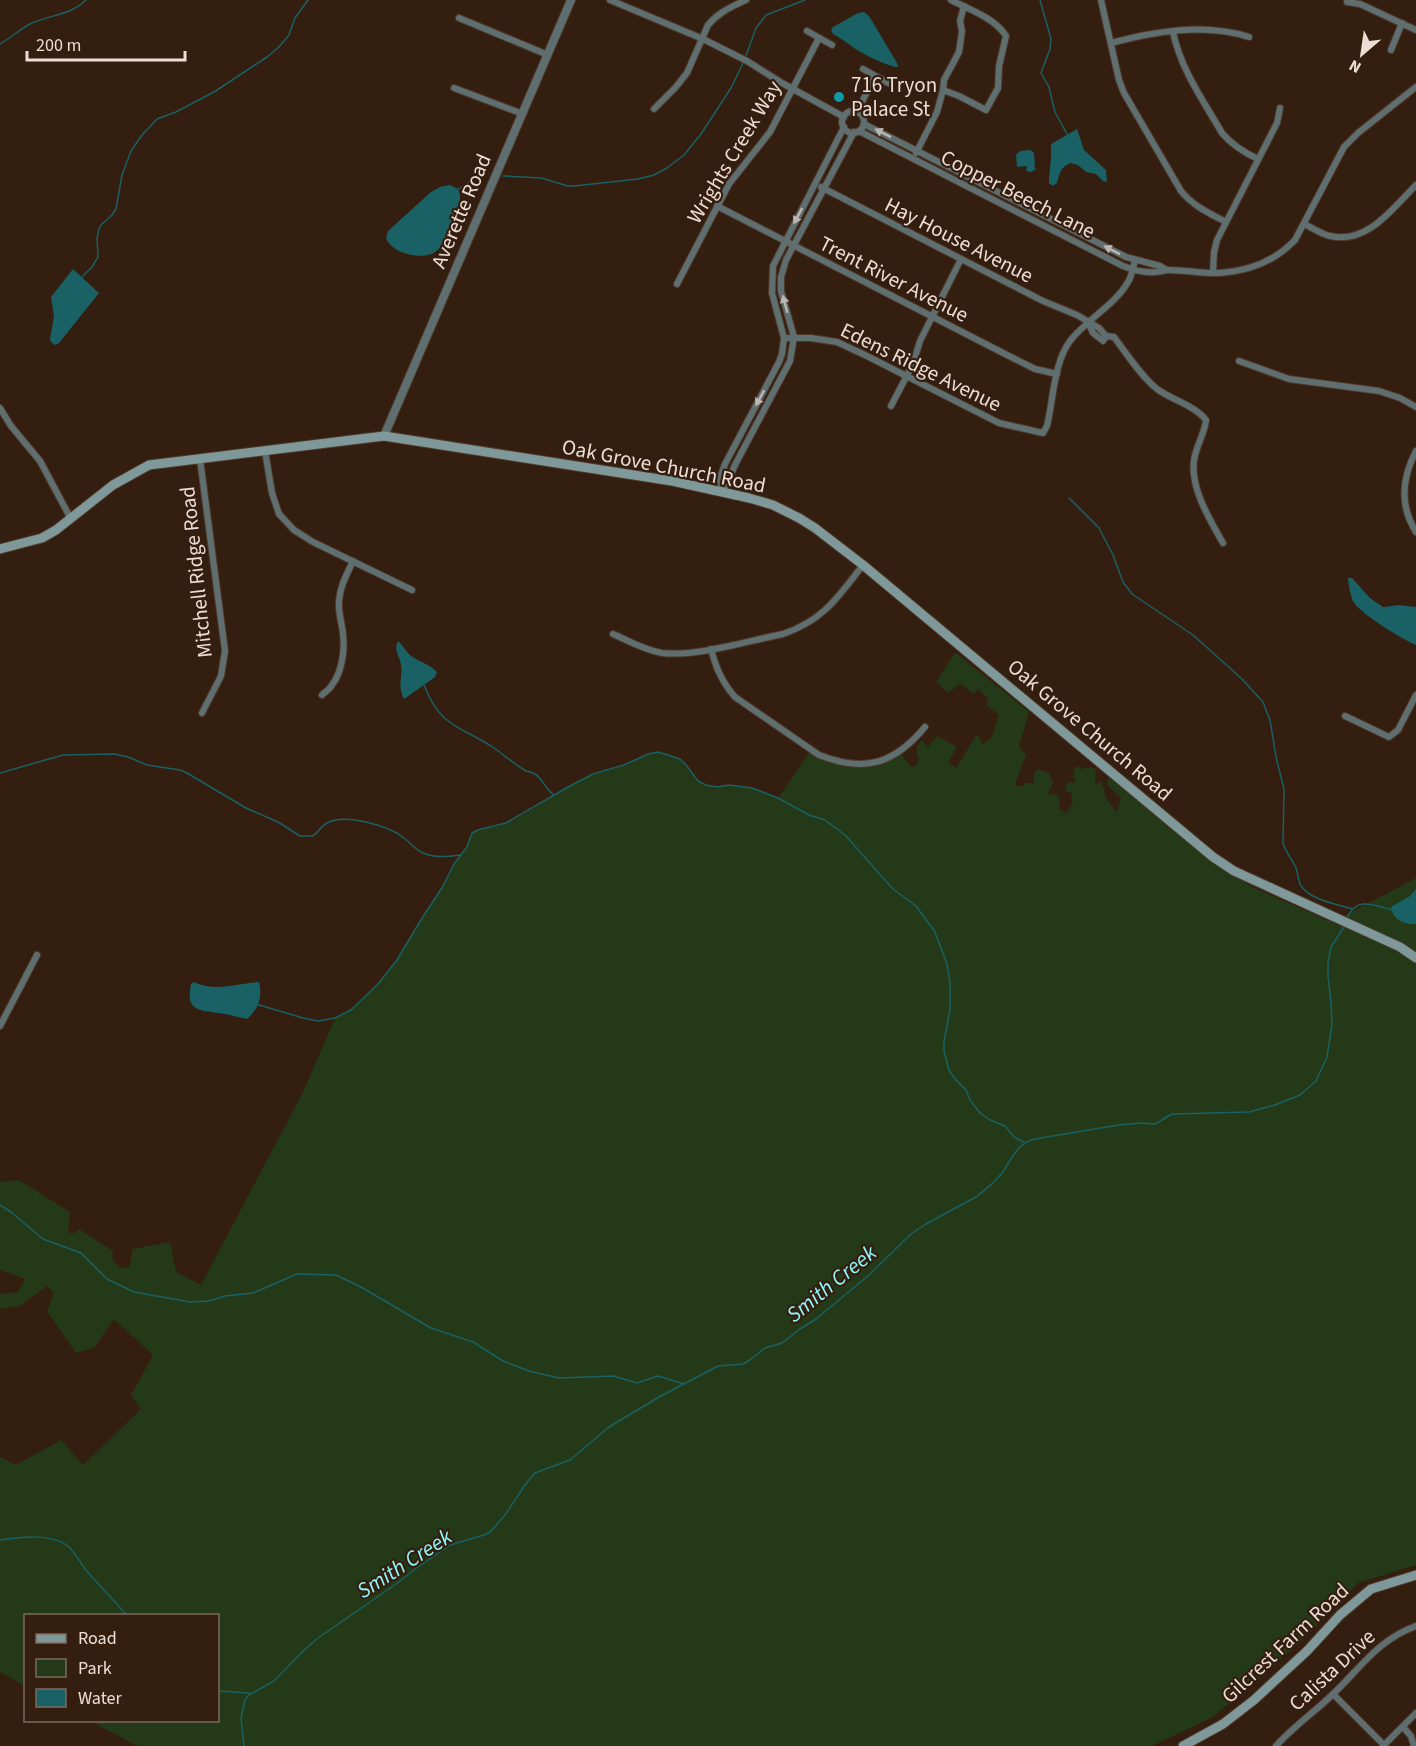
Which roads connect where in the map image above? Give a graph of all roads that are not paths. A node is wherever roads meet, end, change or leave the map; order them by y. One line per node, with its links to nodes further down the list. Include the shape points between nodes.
1 (570, 0): 19 (street, Averette Road)
2 (609, 0): 15 (street)
3 (747, 0): 15 (street, via 719,13 708,25)
4 (951, 0): 7 (street)
5 (1101, 0): 16 (street)
6 (1347, 2): 9 (street)
7 (964, 6): 26 (street, via 960,21 962,44 944,80); 26 (street, via 993,22 1006,36 998,88 986,110)
8 (459, 18): 19 (street)
9 (1402, 23): 10 (street); 18 (street)
10 (1416, 30)
11 (807, 31): 14 (street)
12 (1173, 32): 13 (street, via 1206,29); 16 (street); 37 (street, via 1182,65 1222,133 1238,149)
13 (1249, 37)
14 (819, 38): 17 (street); 25 (street, Wrights Creek Way)
15 (703, 39): 25 (street); 28 (street, via 687,72)
16 (1111, 43): 42 (street, via 1124,93 1181,191 1188,200)
17 (832, 45)
18 (1391, 50)
19 (548, 55): 30 (street, Averette Road)
20 (863, 69): 21 (street)
21 (875, 76): 22 (street); 29 (street)
22 (888, 82)
23 (1416, 87): 43 (street, Copper Beech Lane, via 1344,147)
24 (454, 88): 30 (street)
25 (792, 88): 31 (street); 41 (street, Wrights Creek Way, via 770,132 735,175)
26 (944, 90): 35 (street)
27 (1280, 108): 37 (street, via 1277,123)
28 (654, 109)
29 (857, 112): 31 (street); 32 (street)
30 (523, 114): 64 (street, Averette Road)
31 (844, 117): 33 (street)
32 (864, 123): 34 (street); 35 (street, Copper Beech Lane, one-way to 32)
33 (844, 127): 34 (street); 38 (street)
34 (856, 132): 36 (street, Copper Beech Lane); 40 (street)
35 (917, 151): 36 (street); 47 (street, Copper Beech Lane, one-way to 35)
36 (913, 159): 48 (street, Copper Beech Lane)
37 (1258, 159): 42 (street)
38 (815, 184): 40 (street, Hay House Avenue); 44 (street, one-way to 44)
39 (1416, 185): 43 (street, via 1360,235 1330,236)
40 (824, 189): 45 (street); 46 (street, Hay House Avenue)
41 (717, 206): 44 (street, Trent River Avenue); 51 (street, Wrights Creek Way)
42 (1226, 222): 50 (street, via 1217,240)
43 (1305, 224): 50 (street, Copper Beech Lane, via 1295,240 1274,258 1257,266)
44 (784, 242): 45 (street, Trent River Avenue); 55 (street, via 771,278)
45 (793, 246): 52 (street, Trent River Avenue); 54 (street, one-way to 45, via 781,277)
46 (961, 260): 52 (street); 53 (street, Hay House Avenue)
47 (1135, 260): 48 (street); 49 (street, Copper Beech Lane)
48 (1132, 269): 49 (street, Copper Beech Lane); 53 (street, via 1128,283)
49 (1167, 270): 50 (street, Copper Beech Lane)
50 (1213, 273)
51 (677, 284)
52 (933, 317): 57 (street, Trent River Avenue, via 1035,369); 58 (street)
53 (1088, 322): 57 (street, via 1069,342); 71 (street, Hay House Avenue, via 1101,340 1114,337 1149,382 1206,420 1194,467 1201,502)
54 (794, 337): 55 (street, Edens Ridge Avenue); 58 (street, Edens Ridge Avenue, via 837,342); 63 (street, via 790,362)
55 (784, 338): 62 (street, one-way to 62, via 779,362)
56 (1239, 361): 60 (street, via 1289,379 1379,391)
57 (1057, 374): 58 (street, Edens Ridge Avenue, via 1043,433 999,423)
58 (906, 376): 59 (street)
59 (891, 406)
60 (1416, 406)
61 (0, 408): 69 (street, via 40,461)
62 (751, 416): 63 (street); 68 (street, via 725,464 720,478)
63 (759, 420): 68 (street)
64 (384, 436): 65 (main road, Oak Grove Church Road); 68 (main road, Oak Grove Church Road)
65 (265, 451): 67 (main road, Oak Grove Church Road); 73 (street, via 279,514 294,530)
66 (1416, 451): 70 (street, via 1407,470 1404,492 1407,514)
67 (200, 459): 69 (main road, Oak Grove Church Road, via 149,465 113,485); 80 (street, Mitchell Ridge Road, via 225,651 221,676)
68 (722, 491): 74 (main road, Oak Grove Church Road, via 792,514)
69 (72, 519): 72 (main road, Oak Grove Church Road, via 42,538)
70 (1416, 532)
71 (1223, 543)
72 (0, 549)
73 (353, 561): 75 (street); 78 (street, via 339,599 344,653 333,685)
74 (863, 565): 77 (street, via 829,608 813,621 783,634); 84 (main road, Oak Grove Church Road, via 1214,857 1234,871 1400,947)
75 (412, 590)
76 (613, 634): 77 (street, via 659,652)
77 (711, 649): 82 (street, via 724,684 735,697 811,750 832,760 861,764 881,761 904,748)
78 (322, 694)
79 (1416, 695): 81 (street, via 1398,730 1389,737)
80 (202, 713)
81 (1345, 716)
82 (926, 727)
83 (37, 955): 85 (street)
84 (1416, 958)
85 (0, 1026)
86 (1416, 1575): 92 (main road, Gilcrest Farm Road, via 1371,1589 1254,1700 1223,1724)
87 (1416, 1626): 88 (street, Calista Drive, via 1384,1642)
88 (1333, 1694): 91 (street); 93 (street, Calista Drive)
89 (1416, 1713): 90 (street)
90 (1403, 1727): 91 (street); 94 (street)
91 (1383, 1745)
92 (1183, 1746)
93 (1276, 1746)
94 (1414, 1746)

